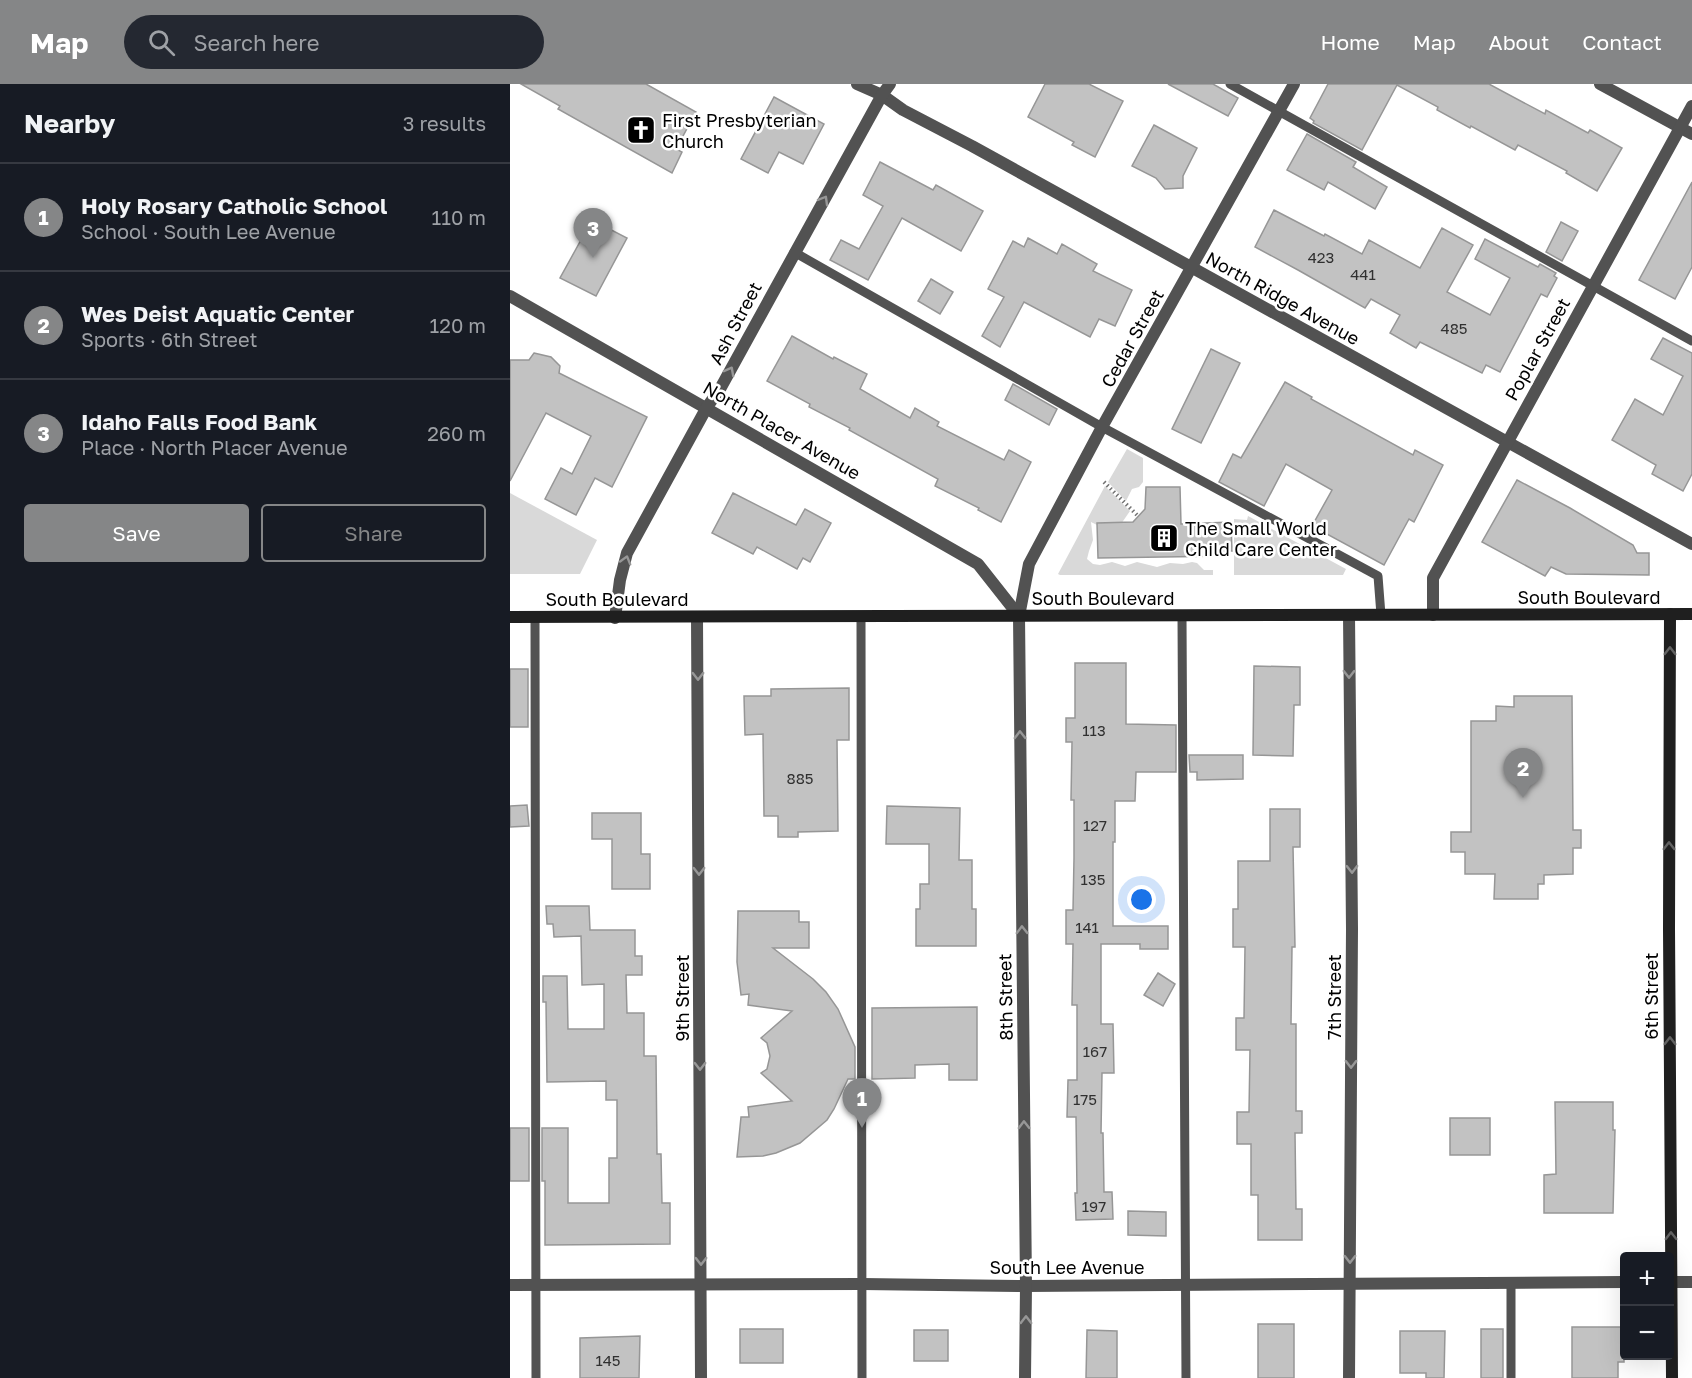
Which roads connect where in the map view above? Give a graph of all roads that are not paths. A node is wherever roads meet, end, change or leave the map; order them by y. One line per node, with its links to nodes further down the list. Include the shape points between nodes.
1 (857, 84): 6 (street, North Ridge Avenue)
2 (890, 84): 6 (street, Ash Street)
3 (1230, 84): 8 (lane)
4 (1294, 84): 8 (street, Cedar Street)
5 (1600, 84): 9 (street)
6 (882, 95): 11 (street, Ash Street, one-way to 6); 12 (street, North Ridge Avenue)
7 (1692, 106): 9 (street, Poplar Street)
8 (1280, 110): 12 (street, Cedar Street); 13 (lane)
9 (1680, 128): 10 (street); 13 (street, Poplar Street)
10 (1692, 135)
11 (794, 252): 16 (street, Ash Street, one-way to 11); 17 (lane)
12 (1192, 268): 17 (street, Cedar Street); 18 (street, North Ridge Avenue)
13 (1593, 285): 15 (lane); 18 (street, Poplar Street)
14 (510, 296): 16 (street, North Placer Avenue)
15 (1692, 341)
16 (707, 407): 25 (street, North Placer Avenue, via 978,564); 31 (street, Ash Street, one-way to 16, via 627,553)
17 (1102, 427): 23 (lane, via 1378,576); 25 (street, Cedar Street, via 1029,564)
18 (1507, 442): 19 (street, North Ridge Avenue); 24 (street, Poplar Street, via 1433,578)
19 (1692, 544)
20 (1670, 614): 21 (street, South Boulevard); 24 (street, South Boulevard); 32 (street, 6th Street, one-way to 20)
21 (1692, 614)
22 (1349, 615): 23 (street, South Boulevard); 26 (street, South Boulevard); 36 (street, 7th Street, one-way to 36)
23 (1381, 615): 24 (street, South Boulevard)
24 (1433, 615)
25 (1019, 616): 26 (street, South Boulevard); 28 (street, South Boulevard); 43 (street, 8th Street, one-way to 25)
26 (1182, 616): 39 (lane)
27 (697, 617): 28 (street, South Boulevard); 31 (street, South Boulevard); 41 (street, 9th Street, one-way to 41)
28 (861, 617): 38 (lane)
29 (511, 618): 30 (street, South Boulevard)
30 (535, 618): 31 (street, South Boulevard); 42 (lane)
31 (615, 618)
32 (1670, 1252)
33 (1620, 1282): 37 (street, South Lee Avenue)
34 (1674, 1282): 35 (street)
35 (1692, 1282)
36 (1350, 1283): 37 (street, South Lee Avenue); 39 (street, South Lee Avenue); 50 (street, 7th Street)
37 (1510, 1283): 51 (lane)
38 (862, 1284): 41 (street, South Lee Avenue); 43 (street, South Lee Avenue); 47 (lane)
39 (1186, 1284): 43 (street, South Lee Avenue); 49 (lane)
40 (510, 1285): 42 (street, South Lee Avenue)
41 (701, 1285): 42 (street, South Lee Avenue); 46 (street, 9th Street)
42 (536, 1286): 45 (lane)
43 (1026, 1286): 48 (street, 8th Street, one-way to 43)
44 (1670, 1306): 52 (street, 6th Street)
45 (536, 1378)
46 (701, 1378)
47 (862, 1378)
48 (1026, 1378)
49 (1186, 1378)
50 (1349, 1378)
51 (1511, 1378)
52 (1672, 1378)

